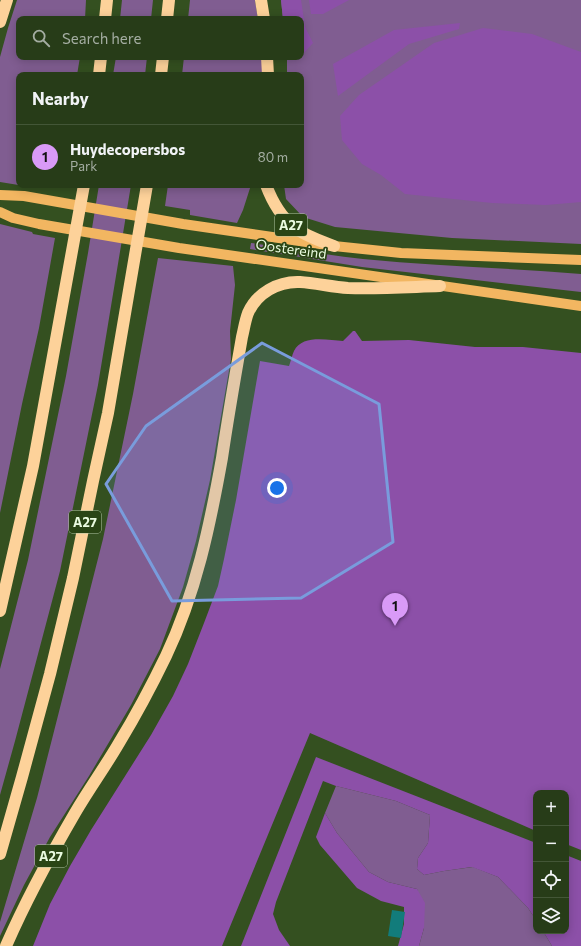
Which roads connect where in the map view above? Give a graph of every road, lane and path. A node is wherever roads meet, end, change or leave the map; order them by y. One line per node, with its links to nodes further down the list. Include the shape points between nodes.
1 (7, 0): 8 (highway)
2 (107, 0): 5 (highway)
3 (169, 0): 6 (highway)
4 (261, 0): 7 (highway)
5 (105, 16)
6 (167, 16)
7 (264, 16)
8 (0, 22)
9 (101, 60): 12 (highway)
10 (163, 60): 13 (highway)
11 (267, 60): 14 (highway)
12 (99, 72)
13 (161, 72)
14 (268, 72)
15 (83, 188): 24 (highway, via 33,466)
16 (146, 188): 25 (highway, A27, via 108,413 73,578 50,674)
17 (267, 188): 20 (highway, A27, via 276,208 294,227)
18 (0, 195): 20 (main road, Oostereind, via 24,196 183,224)
19 (0, 212): 22 (main road, Oostereind, via 39,224 179,248)
20 (334, 246): 21 (main road, Oostereind, via 401,253)
21 (581, 260)
22 (440, 286): 23 (main road, Oostereind); 26 (highway, A27, via 346,288 300,282 287,283 275,286 262,294 248,312 205,543 181,623 140,708 75,812)
23 (581, 306)
24 (0, 611)
25 (0, 854)
26 (6, 946)

